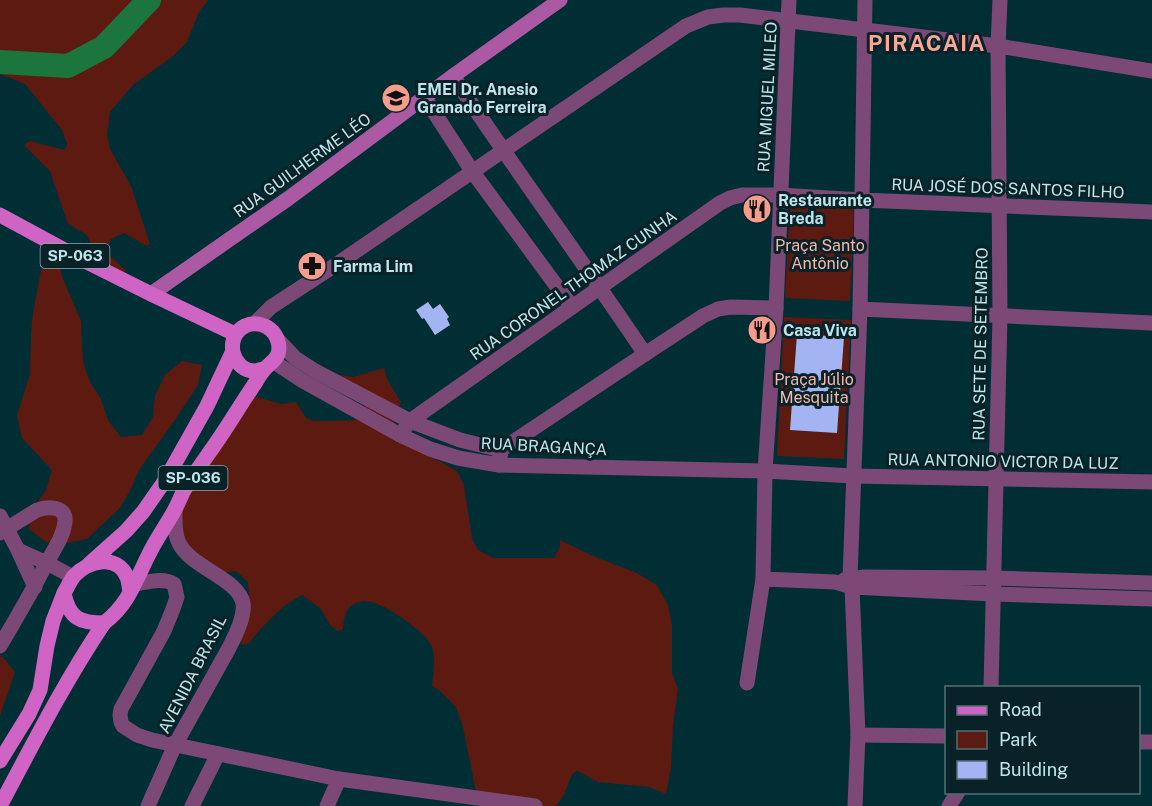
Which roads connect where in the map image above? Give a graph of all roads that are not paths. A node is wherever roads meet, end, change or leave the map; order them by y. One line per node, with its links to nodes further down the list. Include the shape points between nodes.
1 (560, 0): 9 (main road, RUA GUILHERME LÉO)
2 (789, 0): 5 (street, RUA MIGUEL MILEO)
3 (865, 0): 6 (street)
4 (1000, 0): 7 (street, RUA SETE DE SETEMBRO)
5 (789, 20): 6 (street); 11 (street, via 723,15 686,26); 13 (street, RUA MIGUEL MILEO)
6 (865, 30): 7 (street); 14 (street)
7 (998, 46): 8 (street); 15 (street, RUA SETE DE SETEMBRO)
8 (1152, 70)
9 (453, 76): 10 (main road, RUA GUILHERME LÉO); 11 (street)
10 (425, 98): 12 (street); 19 (main road, RUA GUILHERME LÉO)
11 (503, 151): 12 (street); 18 (street)
12 (472, 171): 20 (street); 25 (street, via 271,306)
13 (780, 195): 14 (street); 18 (street, RUA CORONEL THOMAZ CUNHA, via 742,195 720,203); 21 (street)
14 (862, 200): 15 (street, RUA JOSÉ DOS SANTOS FILHO); 22 (street)
15 (999, 206): 16 (street, RUA JOSÉ DOS SANTOS FILHO); 23 (street, RUA SETE DE SETEMBRO)
16 (1152, 212)
17 (0, 215): 19 (main road, SP-063)
18 (600, 287): 20 (street, RUA CORONEL THOMAZ CUNHA); 29 (street)
19 (151, 294): 26 (main road)
20 (573, 307): 31 (street, RUA CORONEL THOMAZ CUNHA)
21 (776, 308): 29 (street, via 718,309); 34 (street)
22 (860, 309): 23 (street); 35 (street)
23 (1000, 316): 24 (street); 36 (street, RUA SETE DE SETEMBRO)
24 (1152, 323)
25 (255, 324): 26 (main road, via 244,326); 27 (main road, via 265,326)
26 (236, 334): 28 (main road, SP-036)
27 (278, 340): 30 (main road, SP-036, via 279,351); 31 (street, RUA BRAGANÇA, via 315,371)
28 (232, 353): 30 (main road, via 245,368 255,371); 42 (main road, SP-036, via 207,406 143,513)
29 (645, 354): 33 (street)
30 (269, 365): 32 (street, RUA BRAGANÇA); 38 (main road, SP-036)
31 (410, 421): 32 (street, RUA CORONEL THOMAZ CUNHA); 33 (street, RUA BRAGANÇA)
32 (400, 435): 33 (street, RUA BRAGANÇA, via 458,458)
33 (500, 457): 34 (street, RUA BRAGANÇA)
34 (765, 471): 35 (street); 44 (street)
35 (853, 476): 36 (street, RUA ANTONIO VICTOR DA LUZ); 45 (street)
36 (996, 478): 37 (street, RUA ANTONIO VICTOR DA LUZ); 47 (street, RUA SETE DE SETEMBRO)
37 (1152, 482)
38 (175, 510): 49 (main road, SP-036); 58 (street, AVENIDA BRASIL, via 176,533 183,549 199,565 226,581 243,603 229,648)
39 (2, 526): 40 (street); 41 (street, via 44,508 62,511 65,524)
40 (18, 550): 41 (street); 48 (street)
41 (47, 563): 43 (street); 48 (street)
42 (87, 566): 43 (main road, SP-036); 49 (main road, via 101,561 118,565)
43 (73, 577): 50 (main road, SP-036)
44 (763, 579): 45 (street); 54 (street)
45 (846, 582): 47 (street); 56 (street)
46 (1152, 583): 47 (street)
47 (993, 586): 51 (street); 55 (street, RUA SETE DE SETEMBRO)
48 (35, 587): 53 (street)
49 (133, 588): 52 (main road, SP-036, via 124,604); 58 (street, via 170,581 177,597 164,631 121,709 121,722 137,735)
50 (64, 593): 52 (main road, via 75,617); 60 (main road, SP-036, via 46,646 40,690)
51 (1152, 599)
52 (104, 623): 63 (main road, SP-036, via 82,655)
53 (0, 646)
54 (747, 683)
55 (991, 686)
56 (858, 735): 57 (street); 68 (street)
57 (945, 736)
58 (175, 745): 59 (street); 64 (street, AVENIDA BRASIL)
59 (218, 754): 61 (street); 65 (street)
60 (0, 761)
61 (339, 779): 62 (street); 66 (street)
62 (465, 801): 67 (street)
63 (0, 806)
64 (148, 806)
65 (192, 806)
66 (327, 806)
67 (535, 806)
68 (855, 806)

